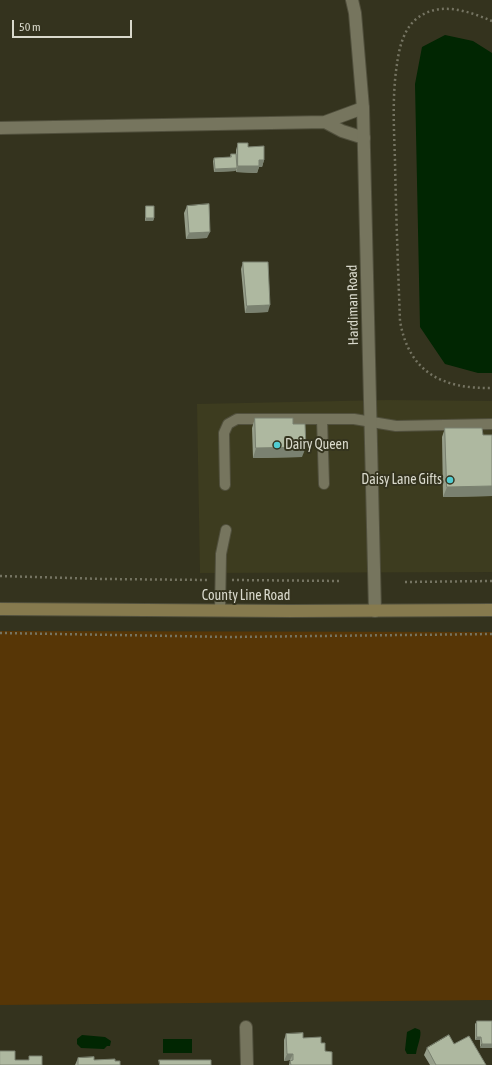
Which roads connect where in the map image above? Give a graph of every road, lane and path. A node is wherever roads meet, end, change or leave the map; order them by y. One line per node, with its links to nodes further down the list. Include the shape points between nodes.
1 (352, 0): 3 (street, Hardiman Road)
2 (492, 21): 7 (path, via 470,12 444,9 428,12 415,20 401,43 397,64 394,128 403,336 419,363 436,378 459,387)
3 (364, 108): 4 (street); 6 (street, Hardiman Road)
4 (325, 122): 5 (street); 6 (street)
5 (0, 128)
6 (364, 138): 9 (street, Hardiman Road)
7 (492, 388)
8 (322, 419): 9 (lane); 11 (lane); 12 (lane, via 237,419 228,424 224,433)
9 (371, 422): 10 (lane, via 396,426); 22 (street, Hardiman Road)
10 (492, 424)
11 (324, 484)
12 (225, 485)
13 (226, 530): 15 (lane, via 221,554)
14 (0, 576): 15 (path)
15 (220, 580): 16 (path); 20 (lane)
16 (341, 581)
17 (492, 581): 18 (path)
18 (405, 582)
19 (0, 609): 20 (main road, County Line Road)
20 (220, 610): 22 (main road, County Line Road)
21 (492, 610): 22 (main road, County Line Road)
22 (375, 611)
23 (0, 634): 24 (path, via 231,637)
24 (492, 634)
25 (246, 1027): 26 (street)
26 (247, 1065)

